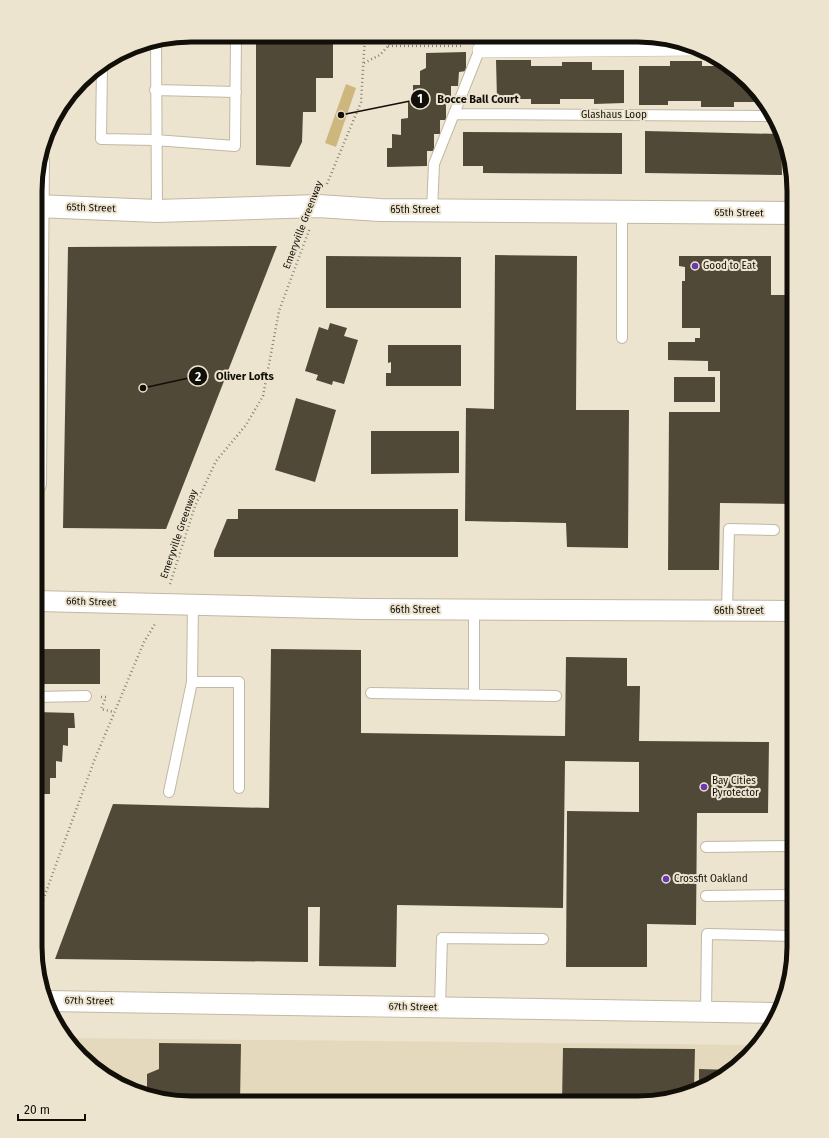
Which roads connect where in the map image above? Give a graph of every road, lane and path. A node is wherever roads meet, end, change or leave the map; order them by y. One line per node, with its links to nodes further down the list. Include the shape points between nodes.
1 (236, 42): 12 (lane)
2 (365, 42): 9 (path, Emeryville Greenway)
3 (391, 42): 6 (path)
4 (483, 42): 8 (lane)
5 (156, 46): 11 (lane)
6 (388, 46): 8 (path, via 473,46); 9 (path, via 380,55)
7 (681, 48): 8 (street)
8 (480, 50): 13 (lane)
9 (364, 63): 17 (path, Emeryville Greenway, via 361,102)
10 (102, 72): 15 (lane, via 101,138)
11 (155, 90): 12 (lane); 15 (lane)
12 (236, 92): 15 (lane, via 235,146)
13 (454, 114): 14 (lane, Glashaus Loop); 18 (lane, via 434,164)
14 (766, 116)
15 (155, 140): 19 (lane)
16 (42, 206): 19 (street, 65th Street)
17 (318, 206): 18 (street, 65th Street); 19 (street, 65th Street); 25 (path, Emeryville Greenway, via 279,311 263,396 246,425 216,461 195,506)
18 (432, 210): 20 (street, 65th Street)
19 (156, 211)
20 (622, 212): 21 (street, 65th Street); 22 (lane)
21 (787, 213)
22 (622, 338)
23 (774, 530): 28 (lane, via 729,529)
24 (42, 601): 25 (street, 66th Street)
25 (163, 604): 26 (street, 66th Street); 37 (path, Emeryville Greenway, via 154,629 144,642)
26 (193, 605): 27 (street, 66th Street); 30 (lane)
27 (474, 610): 28 (street, 66th Street); 32 (lane)
28 (727, 610): 29 (street, 66th Street)
29 (787, 611)
30 (192, 682): 38 (lane, via 239,682); 39 (lane)
31 (371, 693): 32 (lane)
32 (474, 694): 35 (lane)
33 (42, 696): 34 (lane)
34 (86, 696)
35 (556, 696)
36 (106, 697): 37 (path, via 101,708)
37 (114, 712): 44 (path, Emeryville Greenway)
38 (239, 788)
39 (169, 792)
40 (787, 846): 41 (lane)
41 (706, 847)
42 (787, 895): 43 (lane)
43 (706, 896)
44 (42, 903)
45 (787, 936): 49 (lane, via 707,934)
46 (543, 939): 48 (lane, via 442,938)
47 (52, 1001): 48 (street, 67th Street)
48 (440, 1007): 49 (street, 67th Street)
49 (706, 1012): 50 (street, 67th Street)
50 (772, 1013)

